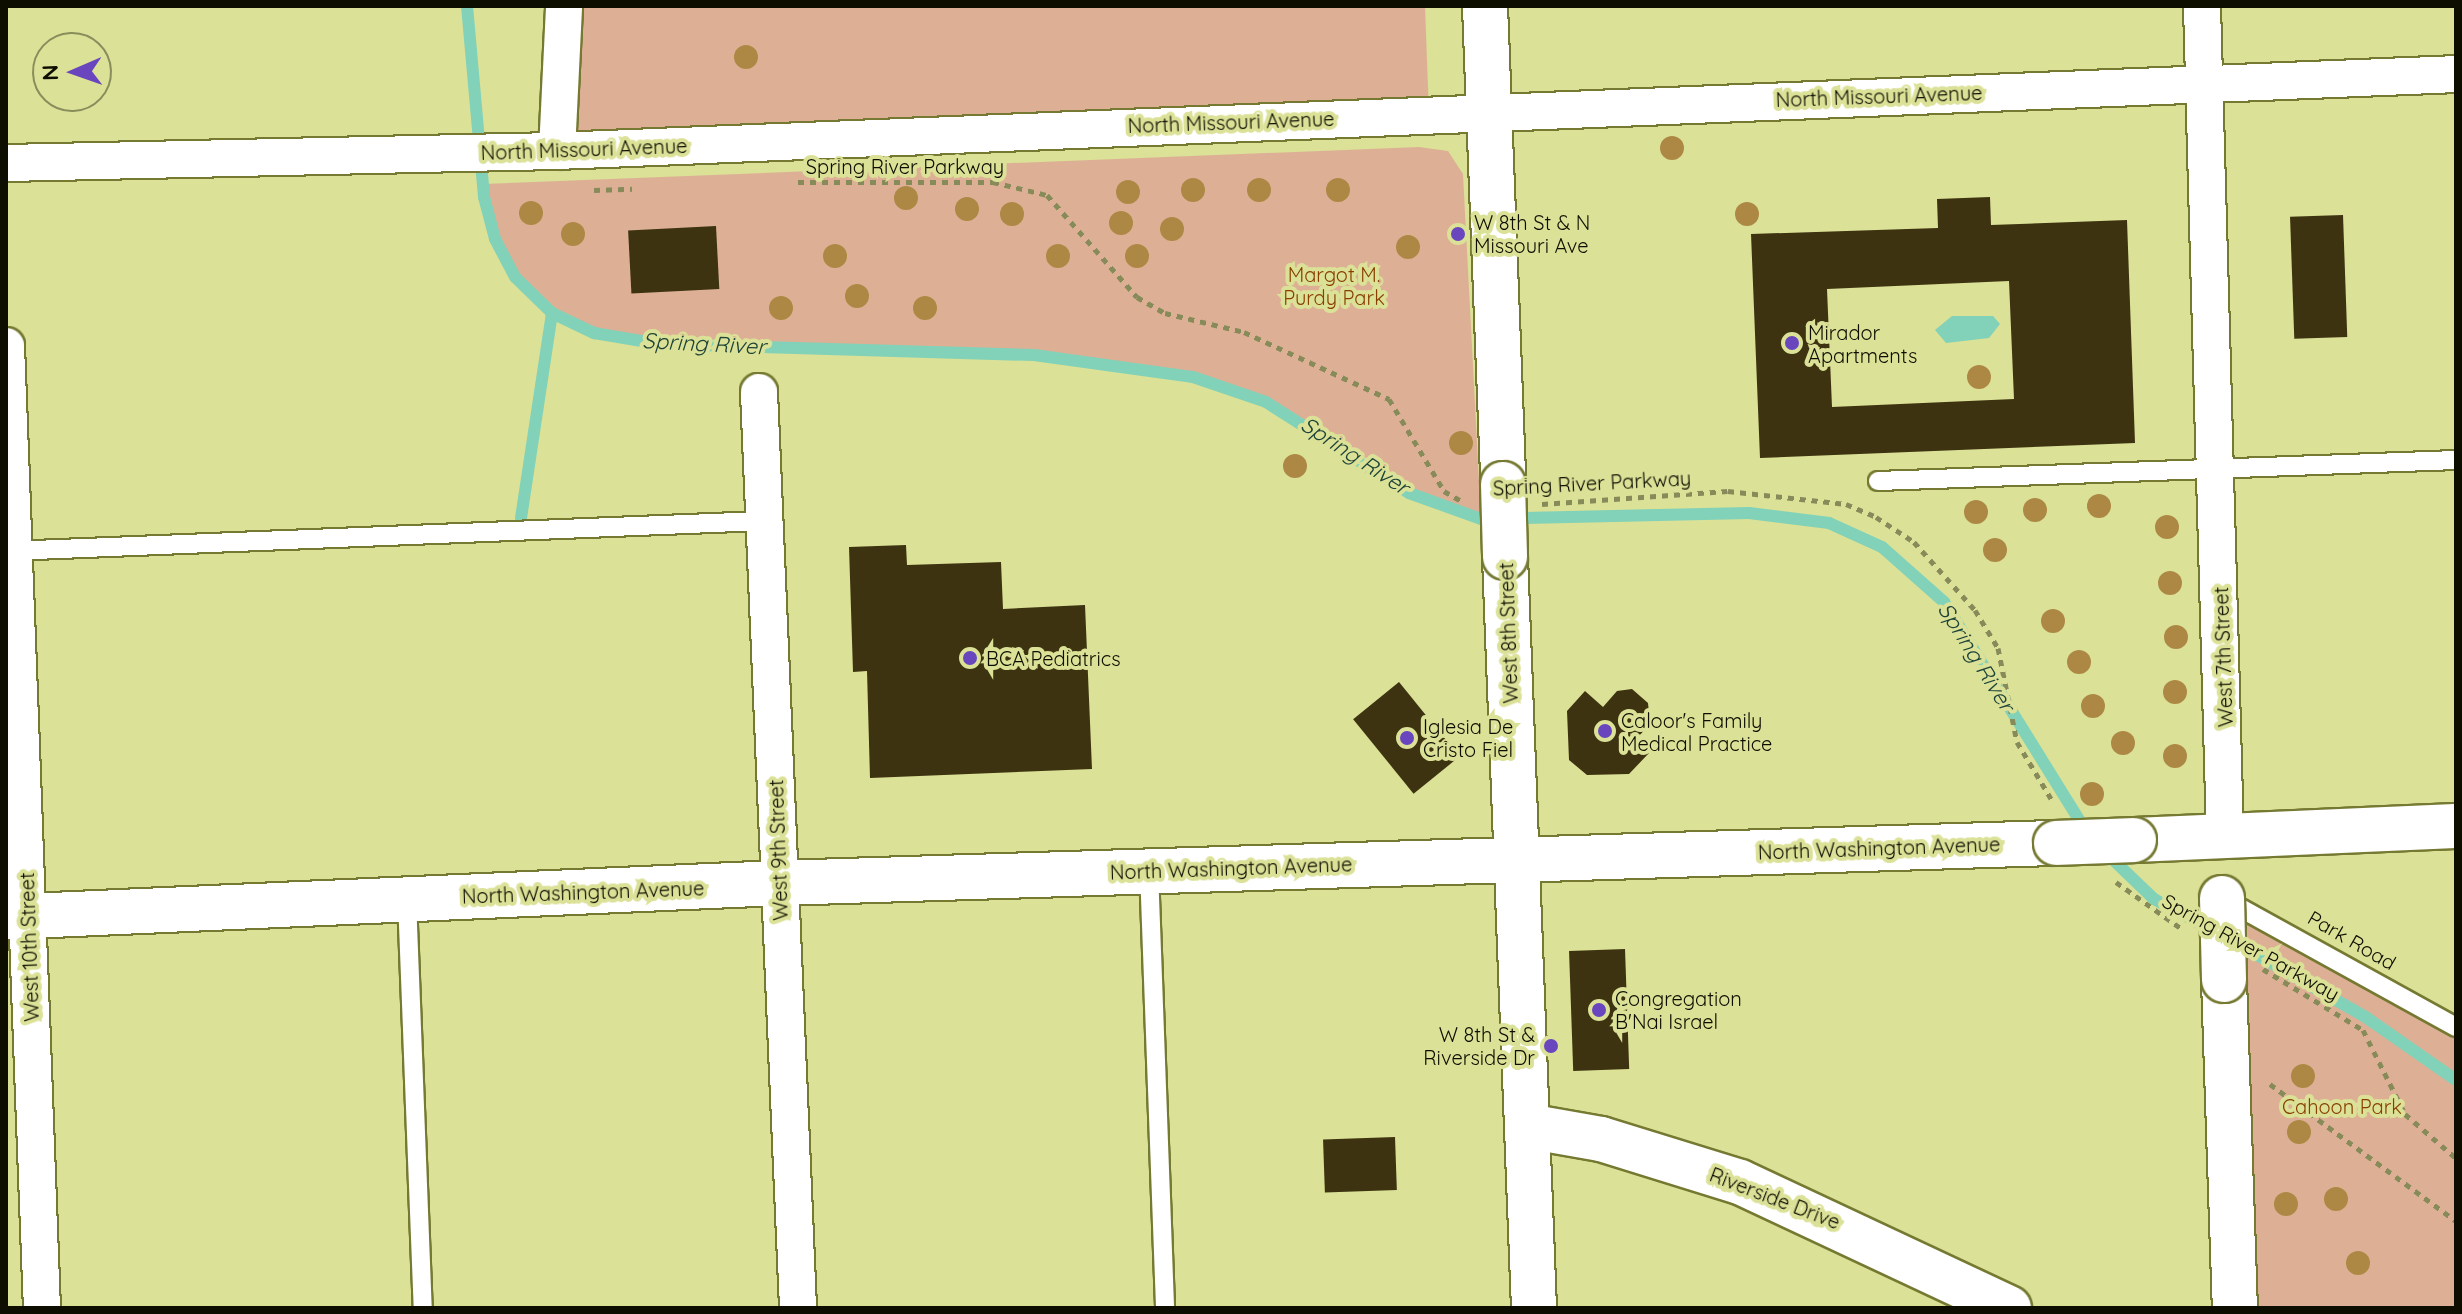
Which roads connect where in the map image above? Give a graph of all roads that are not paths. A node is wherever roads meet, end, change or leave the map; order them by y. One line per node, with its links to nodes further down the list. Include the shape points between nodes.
1 (564, 6): 7 (street)
2 (1485, 6): 6 (street, West 8th Street)
3 (2202, 6): 5 (street, West 7th Street)
4 (2456, 74): 5 (street, North Missouri Avenue)
5 (2205, 84): 6 (street, North Missouri Avenue); 12 (street, West 7th Street)
6 (1489, 111): 7 (street, North Missouri Avenue); 18 (street, West 8th Street, bridge)
7 (557, 151): 8 (street, North Missouri Avenue)
8 (6, 163)
9 (6, 346): 15 (street, West 10th Street)
10 (759, 392): 14 (street, West 9th Street)
11 (2456, 460): 12 (lane)
12 (2217, 468): 13 (lane); 17 (street, West 7th Street)
13 (1878, 481)
14 (764, 521): 15 (lane); 20 (street, West 9th Street)
15 (9, 551): 23 (street, West 10th Street)
16 (2456, 826): 17 (street, North Washington Avenue)
17 (2225, 837): 18 (street, North Washington Avenue, bridge, via 2122,858 2056,824); 21 (street, West 7th Street)
18 (1515, 859): 19 (street, North Washington Avenue); 25 (street, West 8th Street)
19 (1149, 870): 20 (street, North Washington Avenue); 29 (lane)
20 (780, 883): 22 (street, North Washington Avenue); 28 (street, West 9th Street)
21 (2222, 898): 24 (lane, Park Road); 32 (street, West 7th Street, bridge, via 2238,971 2227,1066)
22 (407, 899): 23 (street, North Washington Avenue); 27 (lane)
23 (17, 917): 26 (street, West 10th Street)
24 (2456, 1027)
25 (1527, 1126): 30 (street, West 8th Street); 31 (street, Riverside Drive, via 1601,1139 1740,1182 1886,1244)
26 (42, 1308)
27 (423, 1308)
28 (798, 1308)
29 (1165, 1308)
30 (1534, 1308)
31 (2009, 1308)
32 (2235, 1308)

